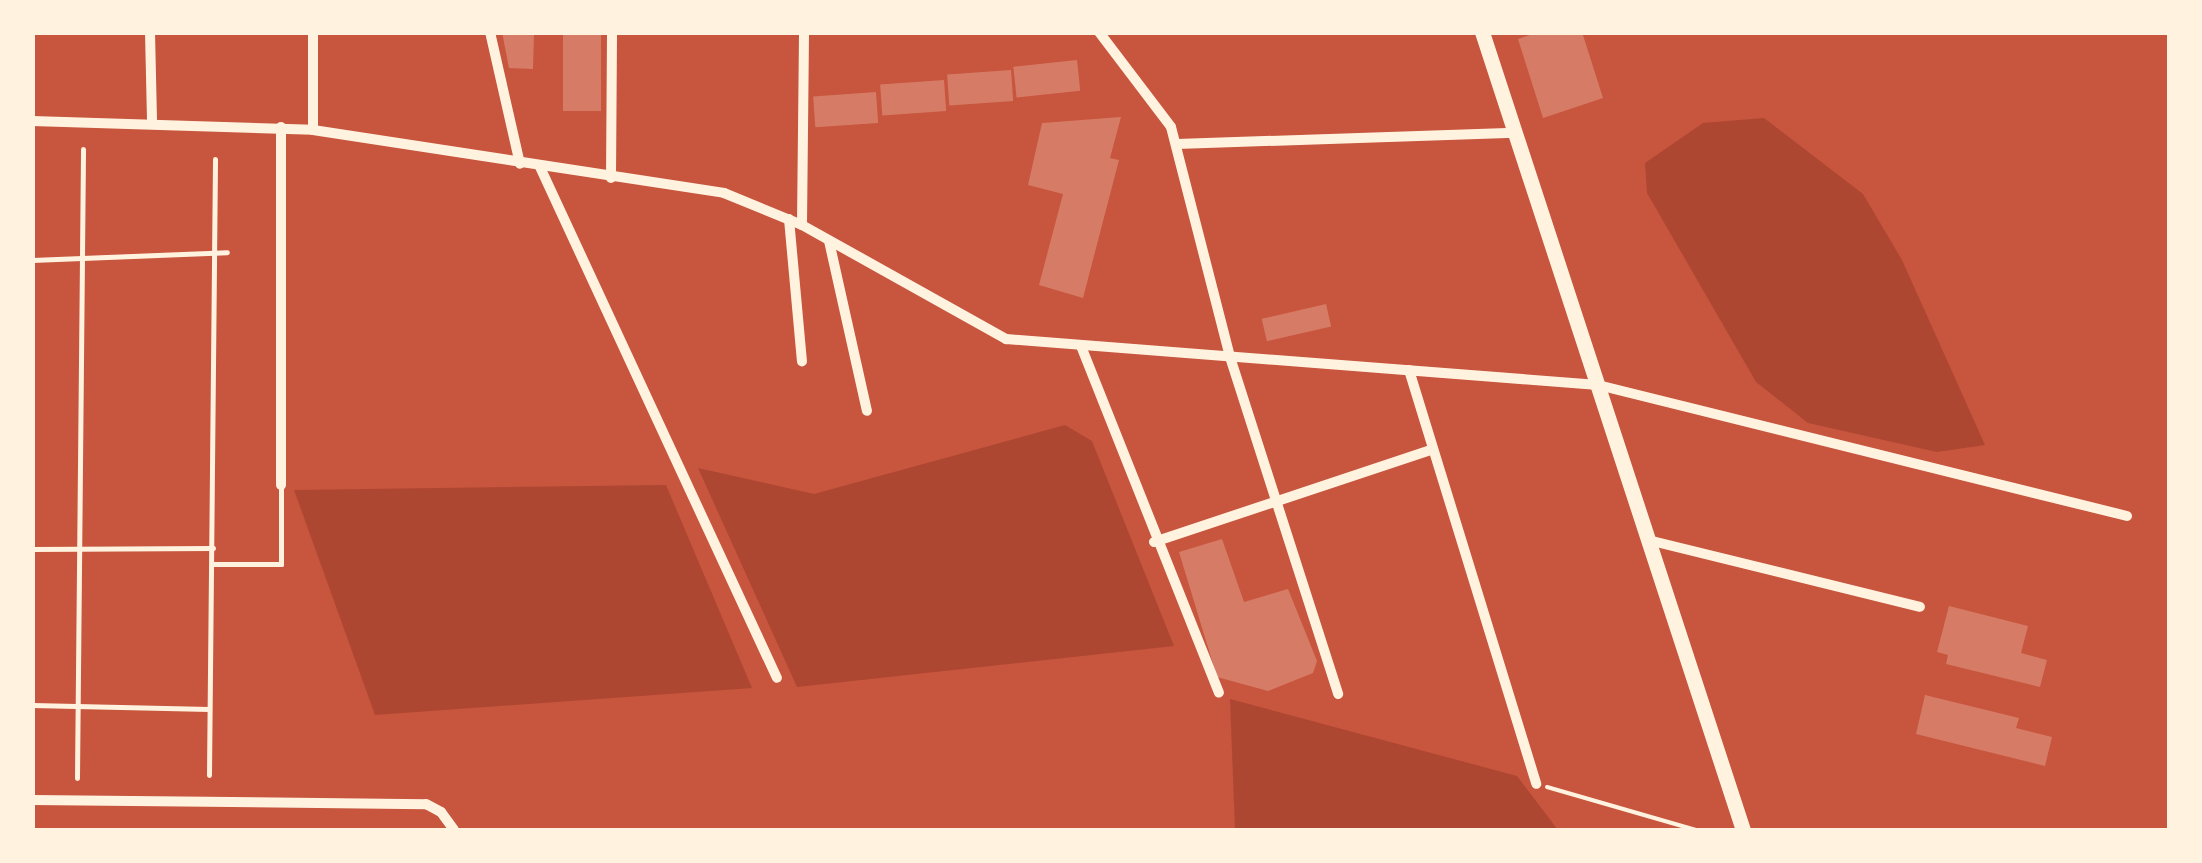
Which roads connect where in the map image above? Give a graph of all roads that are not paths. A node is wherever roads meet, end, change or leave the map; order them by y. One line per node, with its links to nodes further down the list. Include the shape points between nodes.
1 (150, 32): 9 (street)
2 (312, 32): 11 (street)
3 (490, 32): 16 (street)
4 (612, 32): 18 (street)
5 (804, 32): 20 (street)
6 (1099, 32): 13 (street, via 1171,127)
7 (1482, 32): 12 (main road)
8 (32, 121): 9 (street)
9 (152, 123): 10 (street)
10 (280, 126): 11 (street); 33 (street)
11 (313, 130): 16 (street)
12 (1515, 133): 13 (street); 30 (main road)
13 (1176, 144): 27 (street)
14 (83, 149): 24 (lane)
15 (215, 159): 22 (lane)
16 (520, 164): 17 (street)
17 (540, 168): 18 (street); 43 (street)
18 (612, 178): 19 (street, via 724,192)
19 (789, 220): 20 (street); 28 (street)
20 (802, 226): 21 (street)
21 (829, 240): 26 (street, via 1006,338); 31 (street)
22 (214, 252): 23 (lane); 24 (lane); 38 (lane)
23 (227, 252)
24 (81, 259): 25 (lane); 40 (lane)
25 (32, 260)
26 (1081, 346): 27 (street); 37 (street)
27 (1230, 357): 29 (street); 34 (street)
28 (802, 361)
29 (1409, 370): 30 (street); 32 (street)
30 (1598, 385): 35 (street); 36 (main road)
31 (866, 411)
32 (1433, 449): 34 (street); 51 (street)
33 (281, 485): 41 (lane, via 281,564)
34 (1276, 501): 37 (street); 45 (street)
35 (2126, 516)
36 (1648, 540): 42 (street); 54 (main road)
37 (1154, 542): 44 (street)
38 (212, 548): 40 (lane); 41 (lane)
39 (32, 550): 40 (lane)
40 (83, 550): 47 (lane)
41 (212, 564): 48 (lane)
42 (1920, 607)
43 (778, 678)
44 (1219, 693)
45 (1338, 694)
46 (32, 705): 47 (lane)
47 (77, 705): 48 (lane); 50 (lane)
48 (210, 709): 49 (lane)
49 (209, 775)
50 (77, 778)
51 (1536, 784)
52 (32, 800): 53 (street, via 426,804)
53 (454, 830)
54 (1743, 830)

